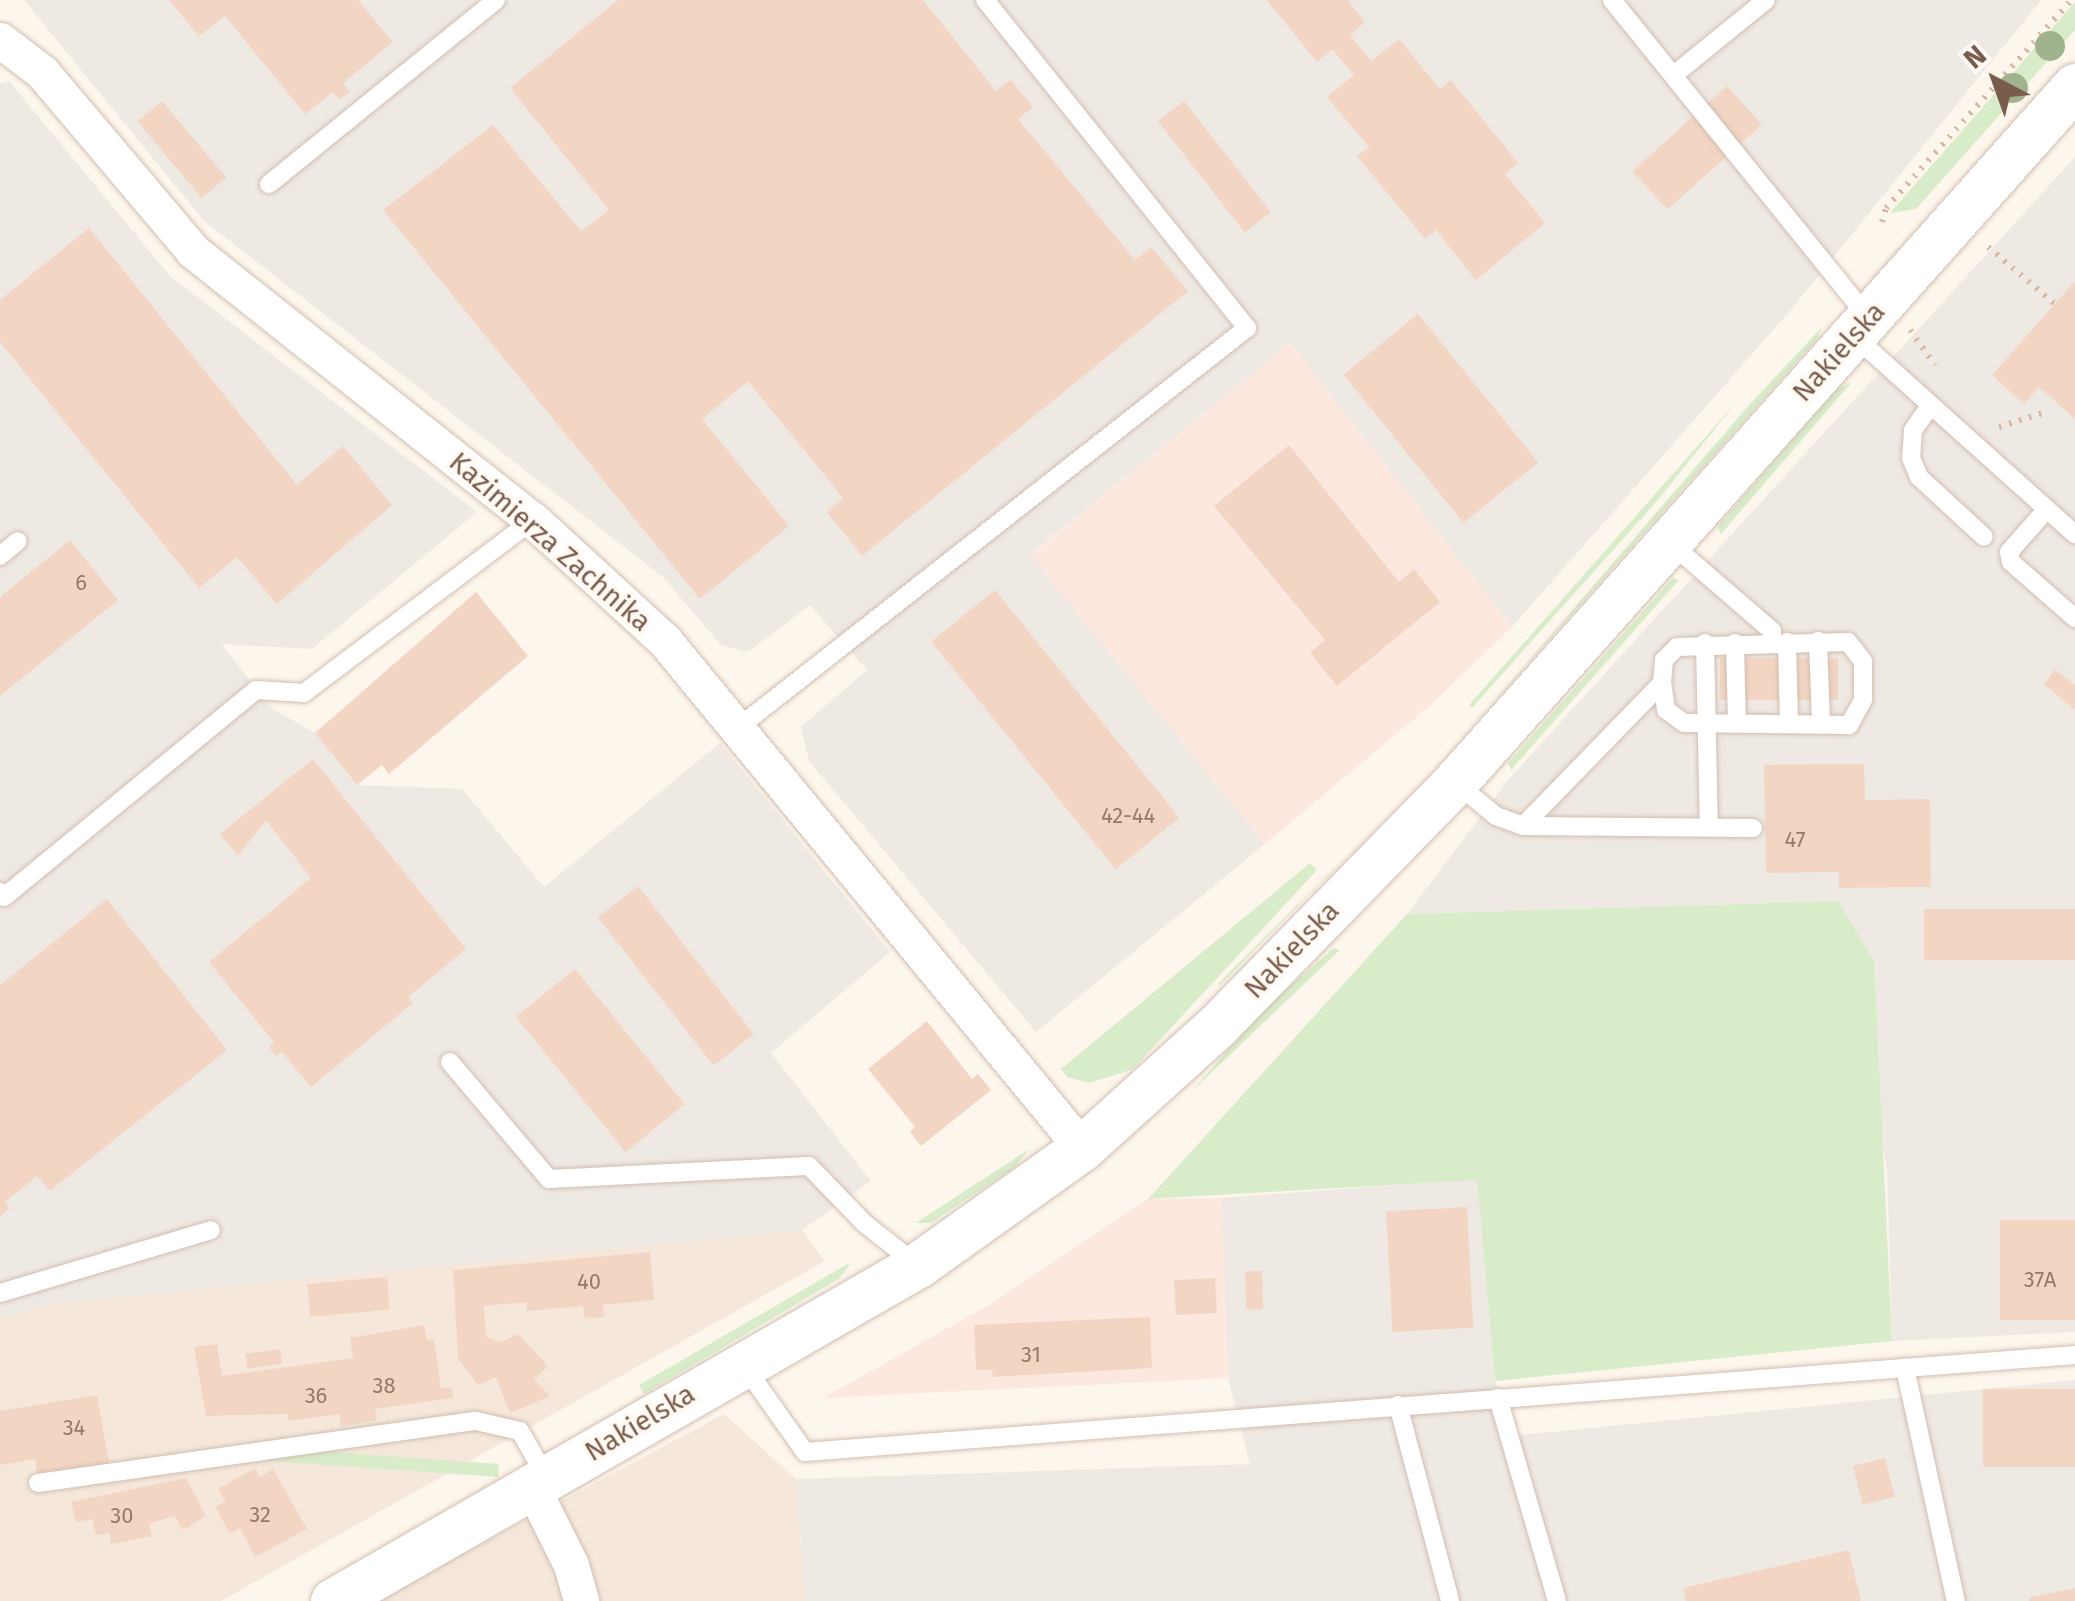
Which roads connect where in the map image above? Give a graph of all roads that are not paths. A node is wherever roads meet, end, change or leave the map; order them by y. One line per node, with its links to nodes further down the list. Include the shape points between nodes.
1 (496, 0): 8 (lane)
2 (985, 0): 28 (lane, via 1247,328)
3 (1612, 0): 6 (lane)
4 (1766, 0): 6 (lane)
5 (0, 40): 12 (street, Kazimierza Zachnika, via 42,72 192,251)
6 (1675, 74): 9 (lane)
7 (2075, 86): 9 (street, Nakielska)
8 (269, 184)
9 (1876, 326): 10 (lane); 16 (street, Nakielska)
10 (1930, 406): 11 (lane); 14 (lane, via 1914,430 1910,458 1919,477)
11 (2046, 509): 13 (lane); 18 (lane, via 2010,552 2010,562)
12 (532, 520): 28 (street, Kazimierza Zachnika, via 665,641); 33 (lane, via 304,692 256,690 4,896)
13 (2072, 526)
14 (1984, 536)
15 (18, 542): 17 (lane)
16 (1668, 542): 19 (lane); 29 (street, Nakielska)
17 (0, 556)
18 (2075, 618)
19 (1780, 642): 20 (lane); 21 (lane); 26 (lane)
20 (1818, 642): 27 (lane); 27 (lane, via 1853,644 1863,661 1858,712 1849,724)
21 (1736, 643): 22 (lane); 25 (lane)
22 (1706, 644): 23 (lane, via 1672,650); 24 (lane)
23 (1662, 683): 24 (lane, via 1671,716); 30 (lane)
24 (1704, 723): 25 (lane); 31 (lane)
25 (1737, 723): 26 (lane)
26 (1789, 724): 27 (lane)
27 (1821, 724)
28 (740, 726): 35 (street, Kazimierza Zachnika)
29 (1455, 782): 30 (lane, via 1496,816); 35 (street, Nakielska, via 1216,1027)
30 (1522, 826): 31 (lane)
31 (1709, 827): 32 (lane)
32 (1754, 828)
33 (0, 892)
34 (450, 1062): 37 (lane, via 549,1180 809,1166 864,1223)
35 (1082, 1148): 37 (street, Nakielska)
36 (211, 1230): 38 (lane)
37 (918, 1265): 40 (street, Nakielska)
38 (0, 1292)
39 (2075, 1355): 41 (lane)
40 (742, 1363): 43 (lane, via 805,1452); 44 (street, Nakielska)
41 (1906, 1368): 42 (lane); 50 (lane)
42 (1498, 1398): 43 (lane); 49 (lane)
43 (1398, 1405): 48 (lane)
44 (539, 1482): 45 (lane, via 520,1432 476,1421); 46 (street, Nakielska); 47 (street)
45 (38, 1483)
46 (332, 1601)
47 (580, 1601)
48 (1450, 1601)
49 (1557, 1601)
50 (1956, 1601)

